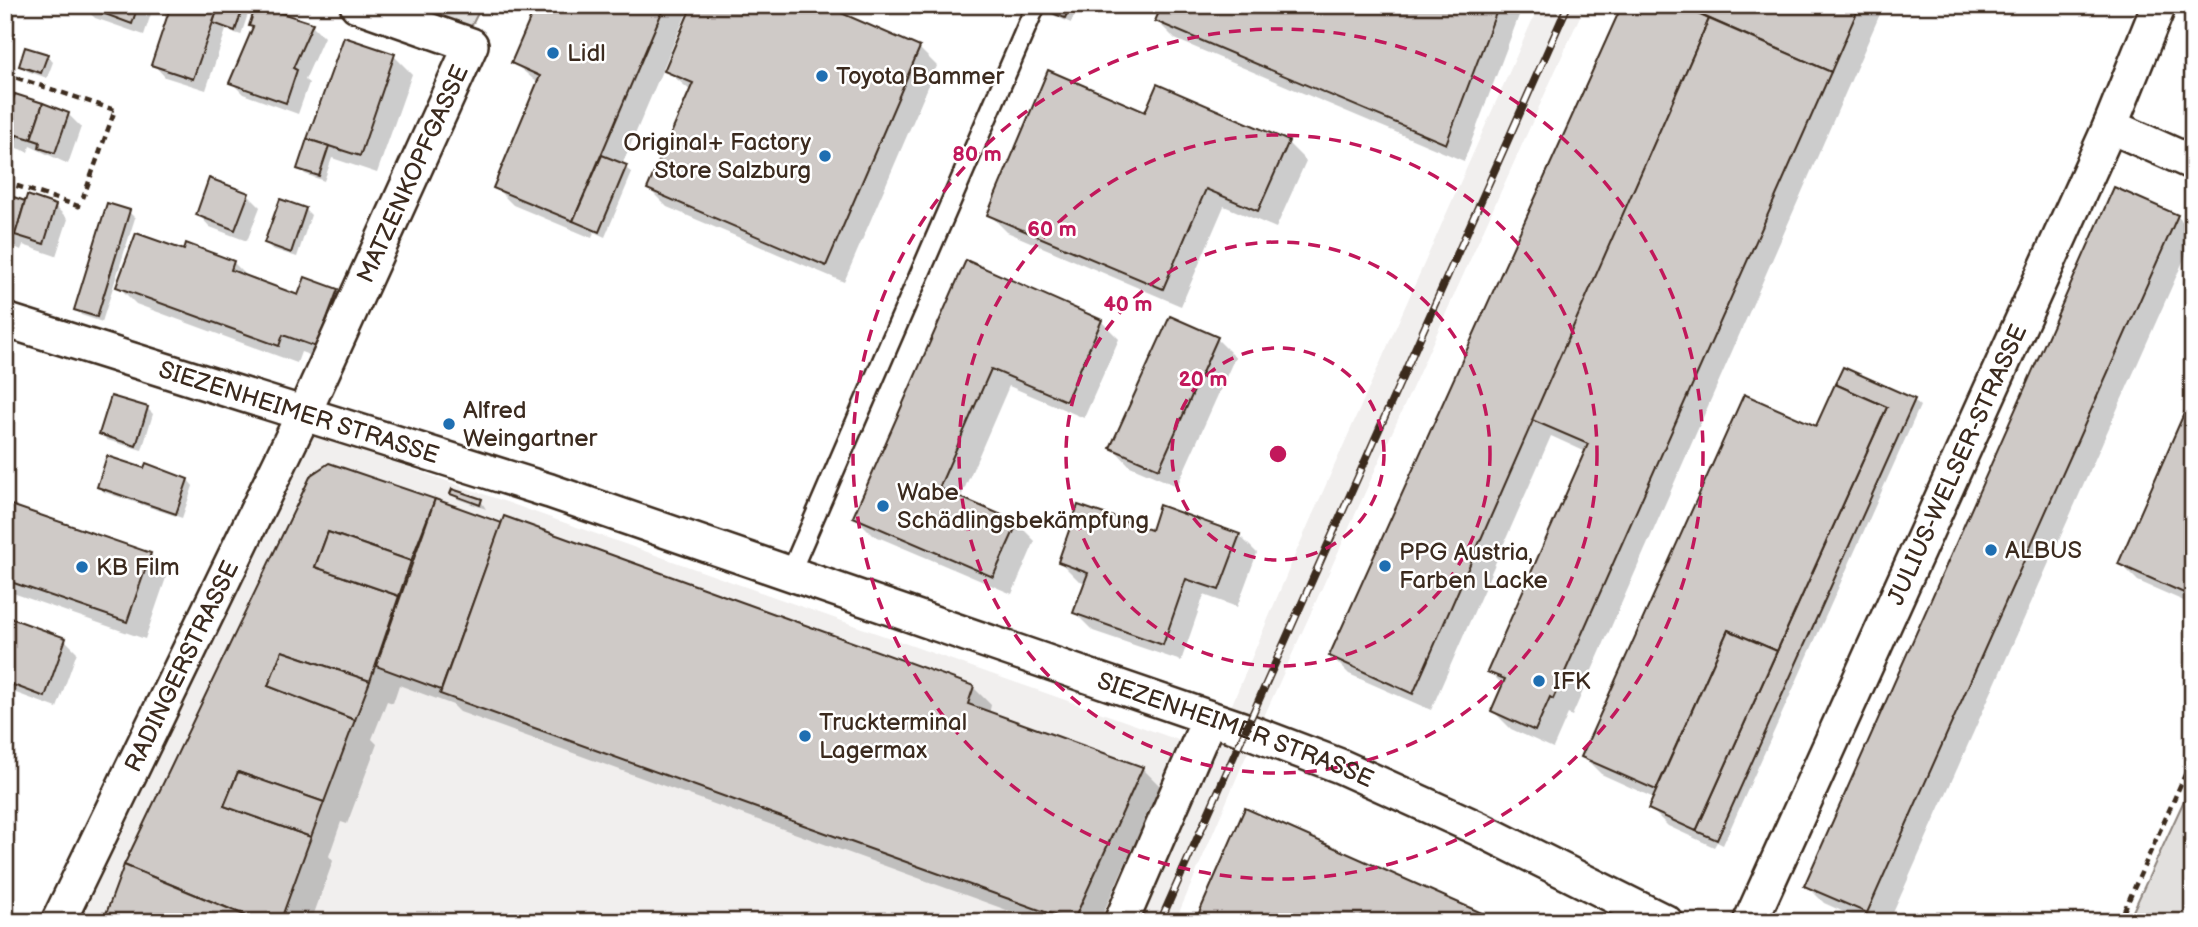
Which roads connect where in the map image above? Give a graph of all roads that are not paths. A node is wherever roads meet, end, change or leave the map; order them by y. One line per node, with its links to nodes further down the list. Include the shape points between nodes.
1 (357, 5): 7 (street, MATZENKOPFGASSE, via 471,46)
2 (1035, 5): 8 (lane)
3 (2159, 5): 4 (street, JULIUS-WELSER-STRASSE)
4 (2110, 126): 5 (street); 13 (street, JULIUS-WELSER-STRASSE)
5 (2193, 163)
6 (5, 320): 7 (street, SIEZENHEIMER STRASSE)
7 (304, 413): 8 (street, SIEZENHEIMER STRASSE, via 550,491); 10 (street, RADINGERSTRASSE)
8 (789, 576): 9 (street, SIEZENHEIMER STRASSE)
9 (1209, 719): 11 (street); 12 (street, SIEZENHEIMER STRASSE, via 1339,766)
10 (58, 922)
11 (1121, 922)
12 (1666, 922)
13 (1750, 922)

